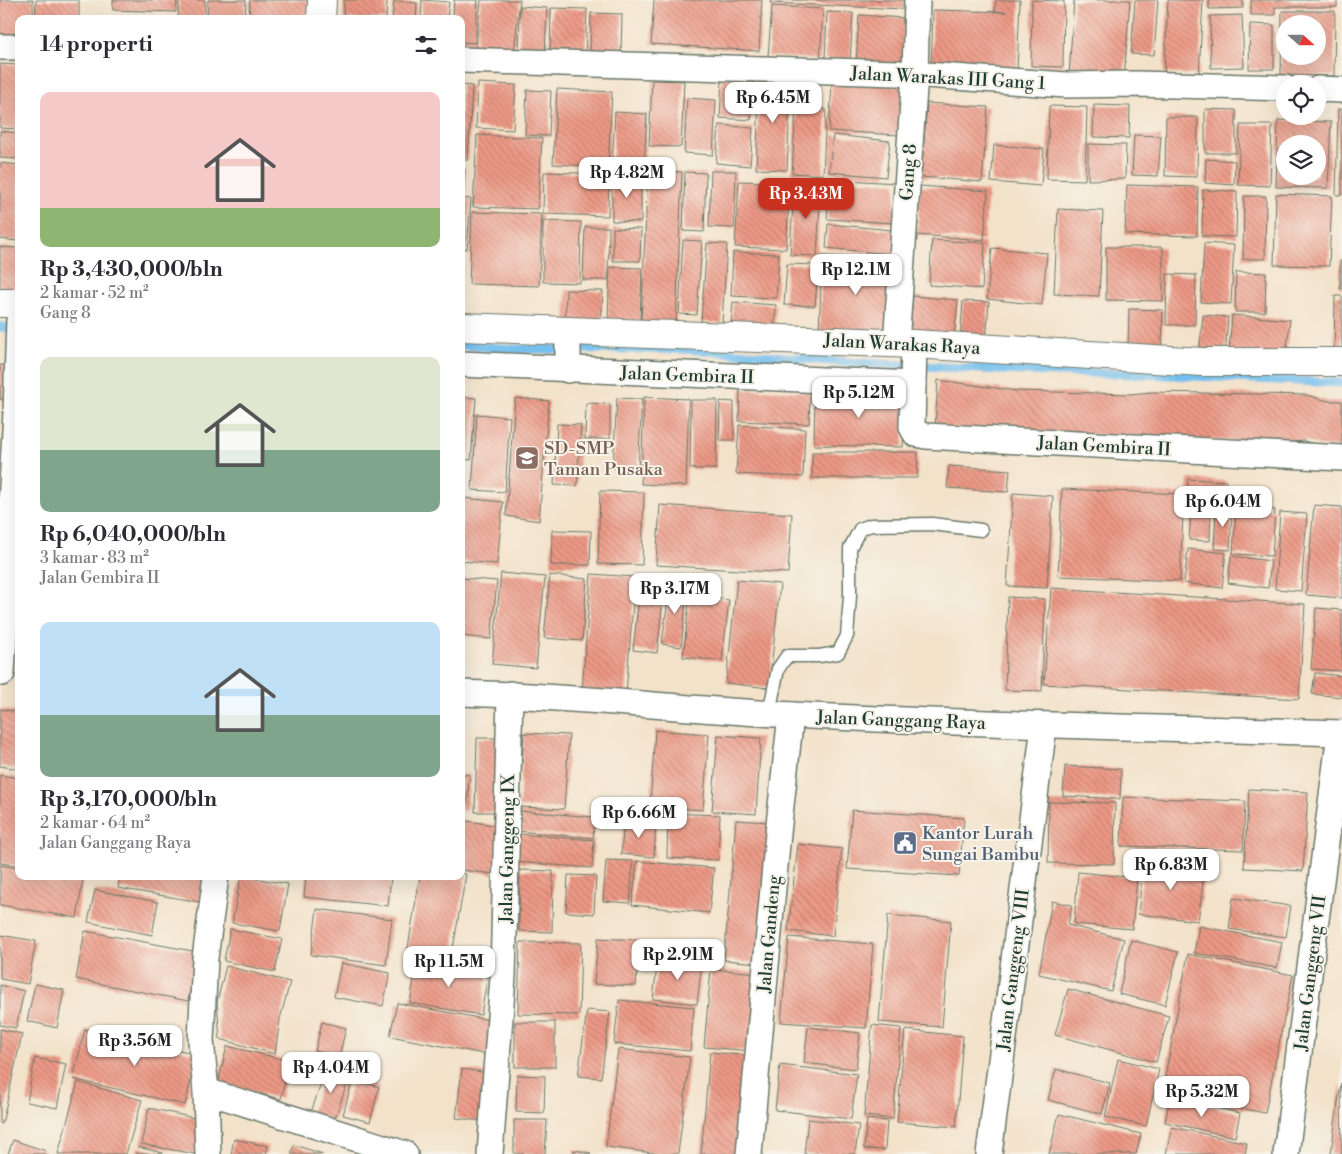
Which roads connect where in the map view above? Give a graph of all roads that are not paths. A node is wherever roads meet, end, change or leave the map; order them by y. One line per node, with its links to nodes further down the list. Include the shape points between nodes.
1 (322, 0): 3 (street)
2 (917, 0): 7 (street, Gang 8)
3 (321, 15)
4 (0, 47): 5 (street)
5 (15, 47)
6 (465, 60): 7 (street, Jalan Warakas III Gang 1)
7 (915, 74): 8 (street, Jalan Warakas III Gang 1, via 1066,85); 16 (street, Gang 8)
8 (1276, 88)
9 (1326, 89): 10 (street)
10 (1342, 90)
11 (0, 303): 12 (street)
12 (15, 303)
13 (465, 327): 15 (street, Jalan Warakas Raya)
14 (15, 342): 21 (street)
15 (568, 351): 16 (street, Jalan Warakas Raya); 16 (street, Jalan Gembira II); 18 (street, Jalan Gembira II)
16 (910, 360): 17 (street, Jalan Warakas Raya); 19 (street, Jalan Gembira II, via 912,427 916,434)
17 (1342, 362)
18 (465, 364)
19 (1342, 458)
20 (981, 530): 24 (lane, via 932,524 871,524 860,530 850,548 847,636 838,653 788,656 778,669)
21 (7, 674)
22 (465, 693): 23 (street, Jalan Ganggang Raya)
23 (510, 694): 24 (street, Jalan Ganggang Raya); 31 (street, Jalan Ganggeng IX, via 503,976)
24 (780, 714): 25 (street, Jalan Ganggang Raya); 32 (street, Jalan Gandeng, via 778,834)
25 (1044, 726): 26 (street, Jalan Ganggang Raya); 33 (street, Jalan Ganggeng VIII)
26 (1341, 733): 34 (street, Jalan Ganggeng VII)
27 (215, 880): 28 (street, via 204,967 201,1041)
28 (206, 1091): 29 (street); 30 (street)
29 (208, 1154)
30 (405, 1154)
31 (490, 1154)
32 (749, 1154)
33 (989, 1154)
34 (1286, 1154)

